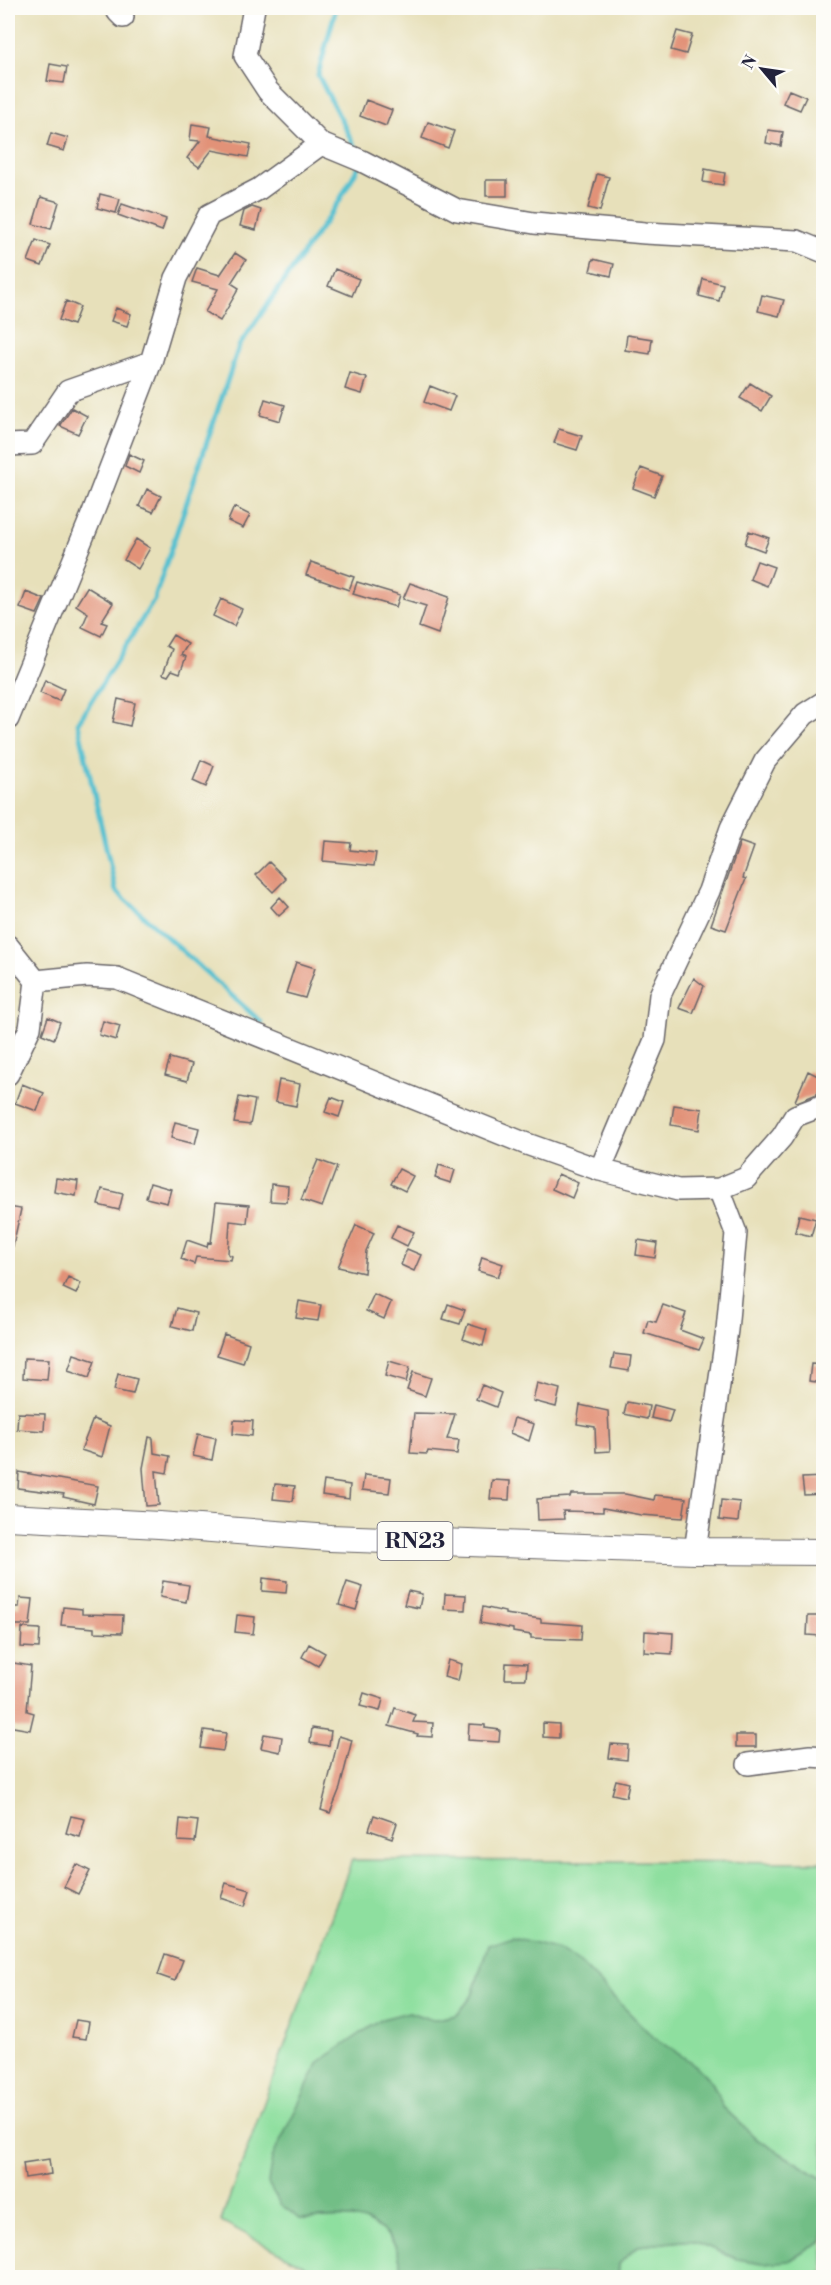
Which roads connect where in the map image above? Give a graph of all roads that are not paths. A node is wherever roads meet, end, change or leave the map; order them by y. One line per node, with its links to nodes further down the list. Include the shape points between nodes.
1 (254, 8): 2 (street, via 245,56 268,91)
2 (321, 144): 3 (street, via 457,210 534,224 796,242); 4 (street, via 259,189 209,215 176,278)
3 (824, 252)
4 (151, 362): 5 (street, via 68,391 32,444); 7 (street)
5 (8, 445)
6 (824, 702): 12 (street, via 805,714 765,761 731,828 709,891 660,995 655,1040)
7 (8, 719)
8 (8, 946): 9 (street)
9 (36, 981): 10 (street, via 30,1028); 12 (street, via 87,976 117,978)
10 (8, 1074)
11 (824, 1106): 13 (street, via 795,1116 746,1178)
12 (600, 1170): 13 (street, via 678,1190)
13 (719, 1189): 15 (street, via 736,1233 727,1330)
14 (8, 1516): 15 (main road, RN23, via 330,1538)
15 (695, 1551): 16 (main road, RN23)
16 (824, 1552)
17 (824, 1757): 18 (street)
18 (748, 1764)

